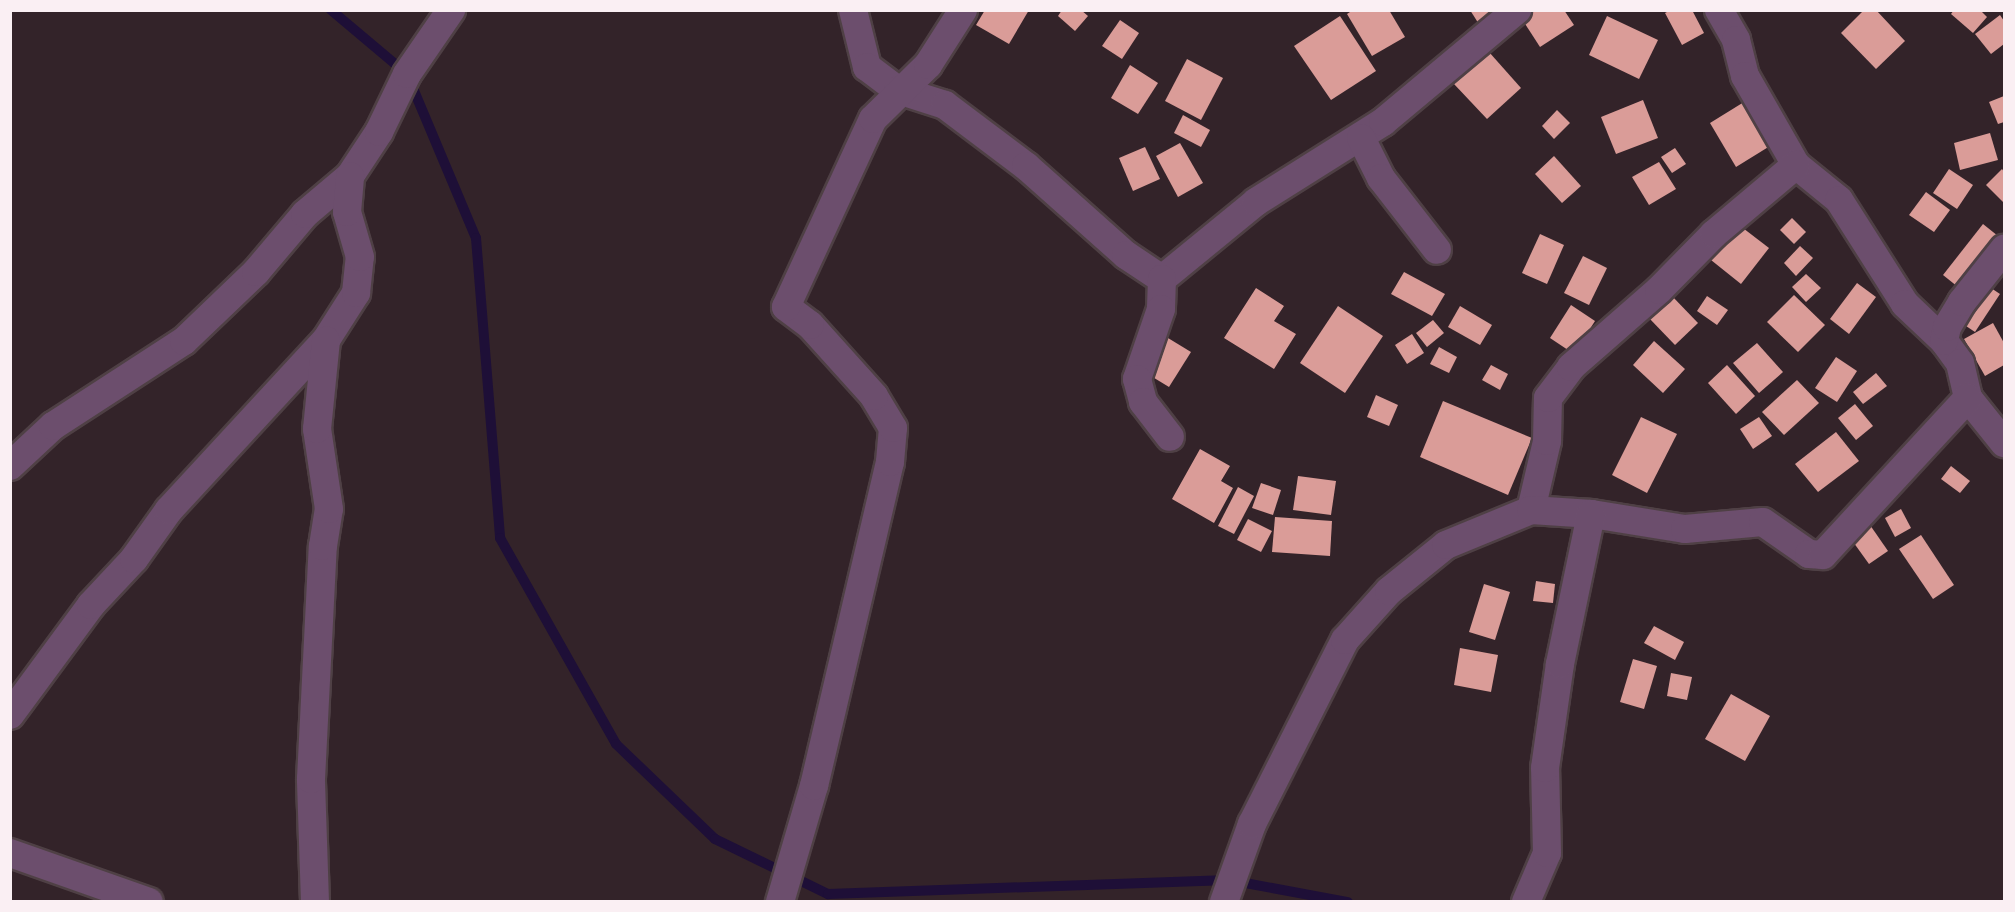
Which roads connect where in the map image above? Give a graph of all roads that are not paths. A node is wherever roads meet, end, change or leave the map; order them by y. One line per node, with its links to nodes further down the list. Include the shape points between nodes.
1 (451, 10): 9 (street, via 407,74 379,132)
2 (853, 10): 6 (street, via 867,67)
3 (963, 10): 6 (street, via 928,65)
4 (1517, 10): 7 (street, via 1440,78)
5 (1719, 10): 8 (street, via 1736,40 1745,76)
6 (898, 90): 12 (street, via 945,105 1026,166 1126,255); 25 (street, via 873,119 786,307 810,325 874,396 893,428 890,462 814,786)
7 (1361, 138): 11 (street, via 1381,178); 12 (street, via 1324,157 1256,202)
8 (1796, 165): 14 (street, via 1839,200 1905,304); 19 (street, via 1714,234 1659,290 1571,367 1548,398 1547,441)
9 (350, 176): 13 (street, via 347,212 360,257 356,292); 18 (street, via 306,214 256,272 184,341 53,426)
10 (2004, 249): 14 (street, via 1962,302 1947,327)
11 (1437, 250)
12 (1162, 279): 16 (street, via 1161,309 1137,379 1143,402)
13 (326, 340): 21 (street, via 169,510 134,559 91,605); 24 (street, via 316,429 328,509 313,733)
14 (1944, 341): 15 (street, via 1960,363)
15 (1968, 398): 17 (street); 20 (street, via 1823,555 1809,554 1763,522 1685,529)
16 (1170, 437)
17 (2004, 443)
18 (10, 466)
19 (1531, 510): 20 (street); 26 (street, via 1446,545 1389,591 1345,640 1252,824)
20 (1591, 514): 27 (street, via 1560,664 1545,768 1547,853)
21 (10, 715)
22 (10, 853): 23 (street)
23 (149, 902)
24 (315, 902)
25 (780, 902)
26 (1224, 902)
27 (1526, 902)

